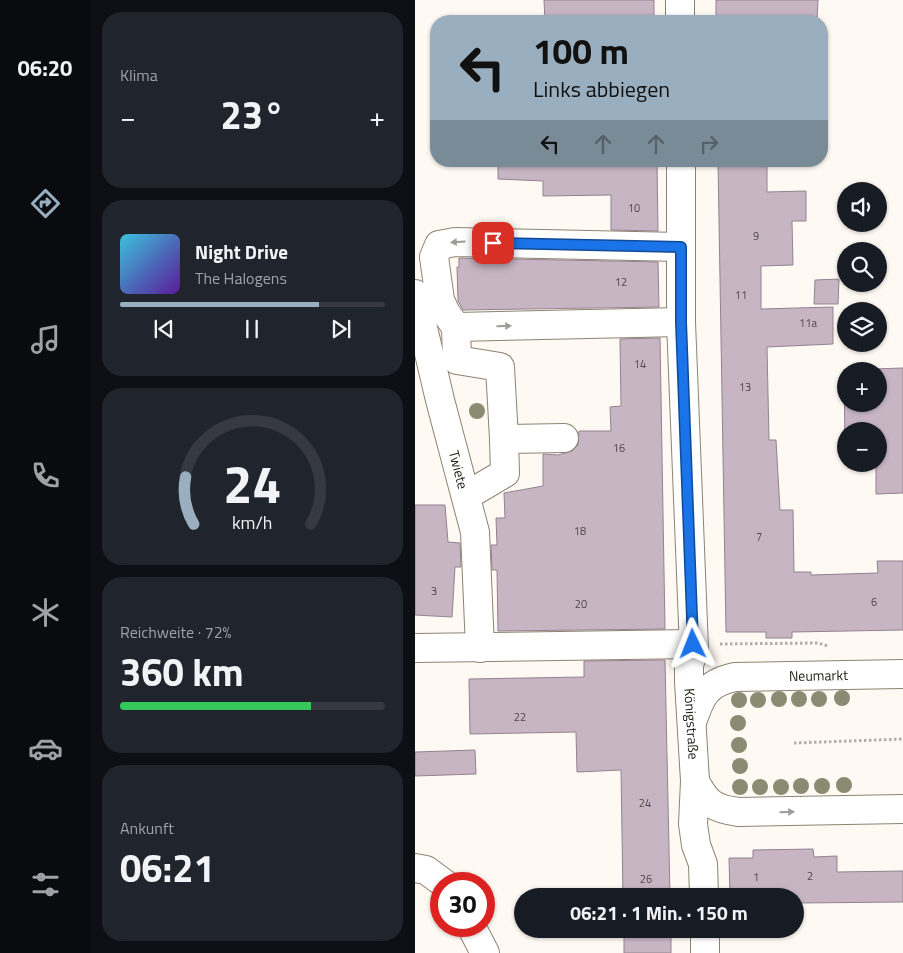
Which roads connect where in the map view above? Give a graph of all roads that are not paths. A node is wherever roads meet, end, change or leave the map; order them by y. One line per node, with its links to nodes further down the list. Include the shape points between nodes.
1 (680, 0): 2 (street)
2 (680, 15)
3 (681, 167): 4 (street, Königstraße)
4 (681, 247): 6 (street, Königstraße); 7 (street, one-way to 7, via 455,242 439,245 434,257 440,300)
5 (415, 294): 10 (street, Twiete)
6 (681, 322): 7 (street, one-way to 6); 11 (street, Königstraße)
7 (456, 327): 9 (street, via 457,360 500,367)
8 (564, 438): 9 (street)
9 (504, 439): 10 (street, via 505,473)
10 (466, 496): 13 (street, Twiete, via 475,532)
11 (693, 647): 13 (street); 15 (street, Neumarkt, via 714,671); 16 (street, Königstraße, via 689,665)
12 (415, 648): 13 (street)
13 (480, 648)
14 (903, 674): 15 (street, Neumarkt)
15 (735, 677): 16 (street, Neumarkt, via 724,679 707,690)
16 (691, 723): 17 (street, Königstraße)
17 (695, 781): 19 (street, via 708,802 726,811); 20 (street, Königstraße, via 693,824)
18 (903, 809): 19 (street, one-way to 18)
19 (739, 812): 20 (street, via 725,818 713,830)
20 (703, 864): 23 (street, Königstraße)
21 (415, 868): 22 (street)
22 (430, 873)
23 (704, 888)
24 (477, 937): 26 (street)
25 (705, 938): 27 (street)
26 (485, 953)
27 (705, 953)

